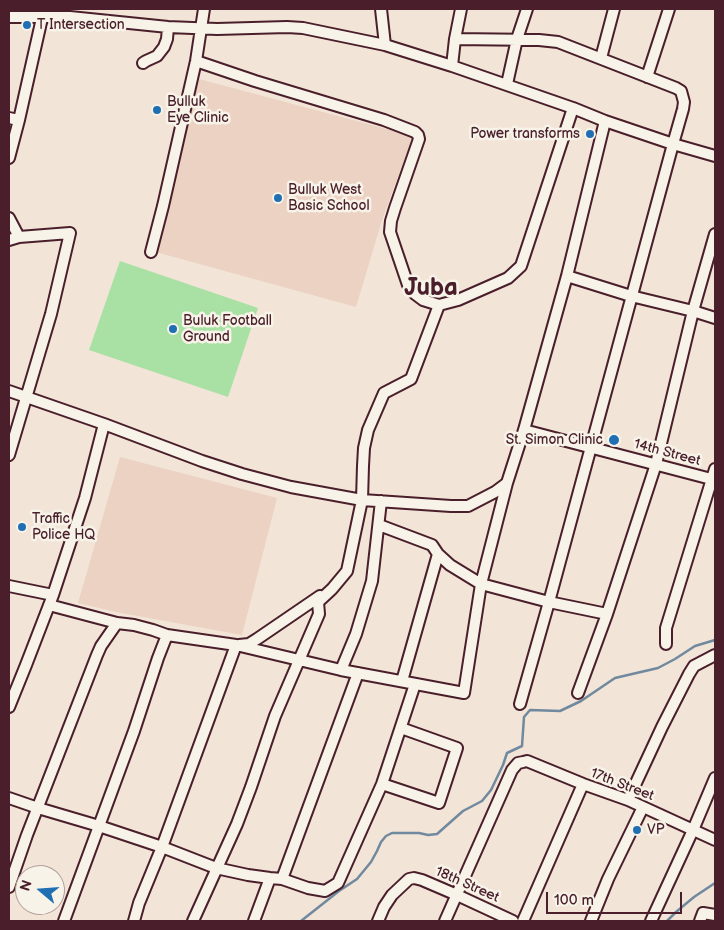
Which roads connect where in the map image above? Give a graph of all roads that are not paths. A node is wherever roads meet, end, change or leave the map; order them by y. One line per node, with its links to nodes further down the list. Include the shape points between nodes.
1 (204, 9): 11 (street)
2 (380, 9): 14 (street)
3 (461, 9): 12 (street)
4 (527, 9): 13 (street)
5 (614, 9): 15 (street)
6 (669, 9): 19 (street)
7 (71, 13): 9 (street); 10 (street)
8 (9, 17): 9 (street)
9 (42, 18): 22 (street)
10 (168, 26): 11 (street); 17 (street, via 164,47 157,56)
11 (200, 27): 14 (street, via 287,26); 16 (street)
12 (455, 39): 13 (street); 18 (street)
13 (518, 39): 15 (street, via 558,42); 20 (street)
14 (385, 45): 18 (street)
15 (601, 58): 19 (street)
16 (196, 61): 30 (street); 33 (street, via 415,132 418,139 390,232 408,286 423,300)
17 (143, 63)
18 (452, 66): 20 (street)
19 (647, 76): 24 (street, via 681,91 683,108)
20 (506, 84): 21 (street)
21 (573, 108): 23 (street); 33 (street, via 521,266 508,278)
22 (14, 119): 26 (street)
23 (605, 121): 24 (street); 31 (street)
24 (672, 144): 25 (street); 32 (street)
25 (715, 156)
26 (9, 158)
27 (9, 218): 29 (street)
28 (715, 234): 34 (street)
29 (14, 238): 37 (street, via 70,233 51,314)
30 (150, 252)
31 (568, 276): 32 (street); 39 (street)
32 (631, 296): 34 (street); 40 (street)
33 (439, 305): 46 (street, via 411,379 384,393 368,430)
34 (694, 311): 35 (street); 42 (street)
35 (715, 318)
36 (9, 391): 37 (street)
37 (26, 397): 38 (street); 41 (street)
38 (104, 424): 46 (street, via 242,474); 53 (street, via 85,498)
39 (524, 430): 40 (street, 14th Street); 45 (street)
40 (590, 447): 42 (street, 14th Street); 54 (street)
41 (9, 455)
42 (656, 464): 44 (street, 14th Street); 56 (street)
43 (715, 468): 44 (street)
44 (714, 480): 59 (street, via 666,628)
45 (507, 483): 47 (street, via 468,506); 50 (street)
46 (362, 500): 47 (street); 52 (street, via 346,571)
47 (381, 501): 48 (street)
48 (379, 525): 49 (street, via 432,545); 63 (street, via 372,581)
49 (438, 554): 50 (street); 65 (street)
50 (481, 584): 54 (street); 66 (street, via 464,692)
51 (9, 586): 53 (street)
52 (332, 589): 60 (street, via 249,644); 62 (street, via 318,602 319,614)
53 (53, 595): 55 (street)
54 (549, 602): 56 (street); 68 (street)
55 (48, 605): 57 (street); 69 (street)
56 (607, 614): 67 (street)
57 (117, 623): 58 (street); 77 (street, via 97,655)
58 (167, 635): 60 (street); 78 (street)
59 (666, 644)
60 (236, 645): 62 (street); 81 (street)
61 (715, 655): 75 (street, via 694,666 689,674)
62 (299, 660): 63 (street); 82 (street)
63 (341, 670): 64 (street)
64 (358, 673): 65 (street); 84 (street)
65 (402, 681): 66 (street)
66 (415, 684): 70 (street)
67 (578, 693)
68 (520, 704)
69 (9, 707)
70 (401, 728): 72 (street); 72 (street, via 457,748 439,803)
71 (715, 778): 79 (street)
72 (382, 784): 84 (street, via 338,883 325,891)
73 (583, 784): 75 (street, 17th Street); 86 (street, 17th Street, via 527,762 518,763 512,770); 95 (street)
74 (9, 798): 77 (street)
75 (628, 800): 76 (street, 17th Street)
76 (643, 807): 79 (street, 17th Street); 96 (street)
77 (38, 808): 78 (street); 85 (street)
78 (99, 826): 81 (street); 88 (street)
79 (694, 830): 80 (street, 17th Street); 97 (street)
80 (715, 840)
81 (162, 847): 82 (street); 89 (street)
82 (216, 868): 83 (street); 90 (street)
83 (270, 878): 84 (street); 91 (street)
84 (282, 879)
85 (9, 887)
86 (457, 895): 92 (street, 18th Street, via 422,880 409,879 392,895); 93 (street); 94 (street, 18th Street)
87 (715, 915): 98 (street, via 703,913)
88 (64, 921)
89 (134, 921)
90 (193, 921)
91 (254, 921)
92 (378, 921)
93 (445, 921)
94 (513, 921)
95 (523, 921)
96 (591, 921)
97 (650, 921)
98 (700, 921)

